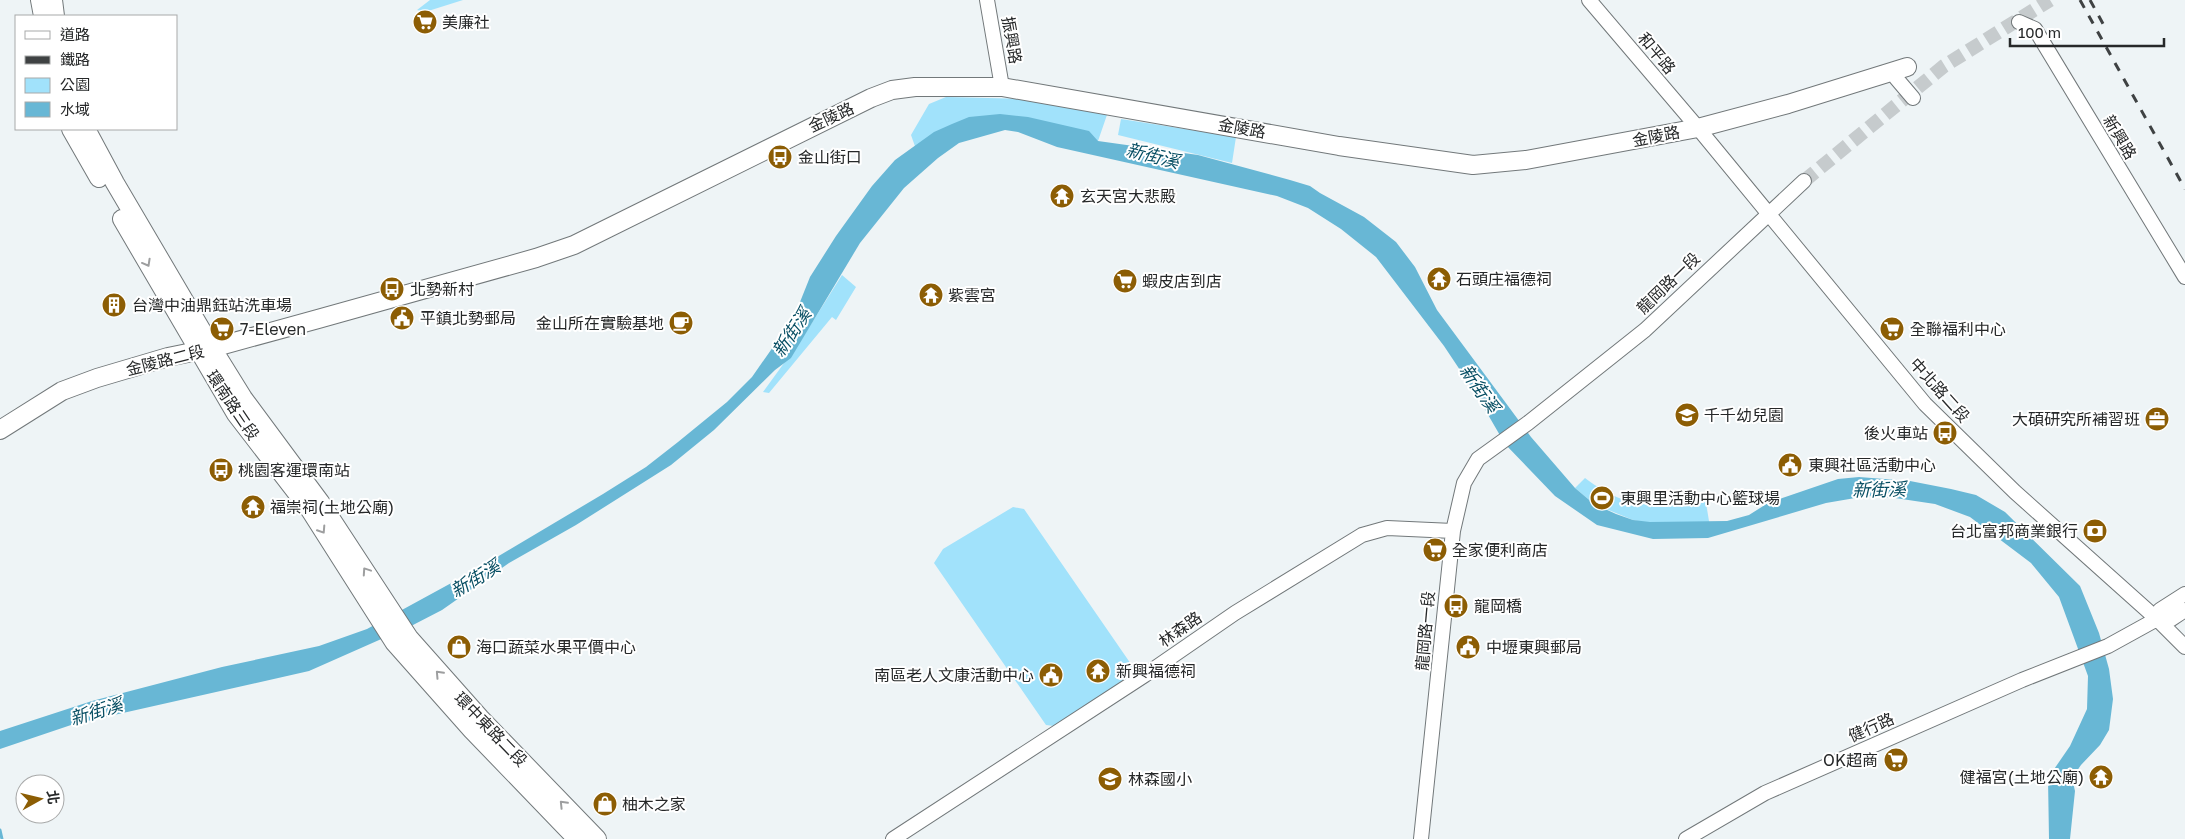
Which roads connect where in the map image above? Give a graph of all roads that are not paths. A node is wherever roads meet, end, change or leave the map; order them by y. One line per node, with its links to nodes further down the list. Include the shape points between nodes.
1 (40, 0): 5 (main road)
2 (53, 0): 6 (main road)
3 (987, 0): 9 (street, 振興路)
4 (1589, 0): 11 (street, 和平路)
5 (43, 15)
6 (55, 15)
7 (2019, 22): 17 (street, 新興路, via 2035,29)
8 (1901, 73): 10 (street); 11 (main road, 金陵路)
9 (1002, 87): 11 (main road, 金陵路, via 1339,146 1473,165 1526,160); 16 (main road, 金陵路, via 915,86 892,90 811,126)
10 (1913, 98)
11 (1698, 128): 15 (street, 中北路二段)
12 (73, 130): 18 (main road, 環南路三段, one-way to 18)
13 (87, 130): 18 (main road, 環南路三段)
14 (1804, 180): 15 (street, 龍岡路一段)
15 (1769, 215): 20 (street, 龍岡路一段, via 1644,330 1478,459 1464,483); 24 (street, 中北路二段, via 1925,404 2015,492)
16 (598, 233): 18 (main road, 金陵路二段, via 536,258)
17 (2185, 277)
18 (205, 350): 19 (main road, 金陵路二段, via 168,357 62,391); 23 (main road, 環南路三段, via 236,414)
19 (0, 430)
20 (1453, 531): 29 (street, 林森路, via 1387,528 1362,535 1235,613); 30 (street, 龍岡路一段)
21 (2185, 594): 24 (street, via 2160,610)
22 (2185, 610): 24 (street, via 2170,620)
23 (386, 616): 25 (main road, 環中東路二段)
24 (2157, 619): 26 (street, 中北路二段); 31 (street, 健行路, via 2105,647 1765,793)
25 (401, 640): 27 (main road, 環中東路二段, via 472,730); 28 (main road, 環中東路二段, one-way to 25)
26 (2185, 647)
27 (577, 839)
28 (597, 839)
29 (893, 839)
30 (1421, 839)
31 (1686, 839)

